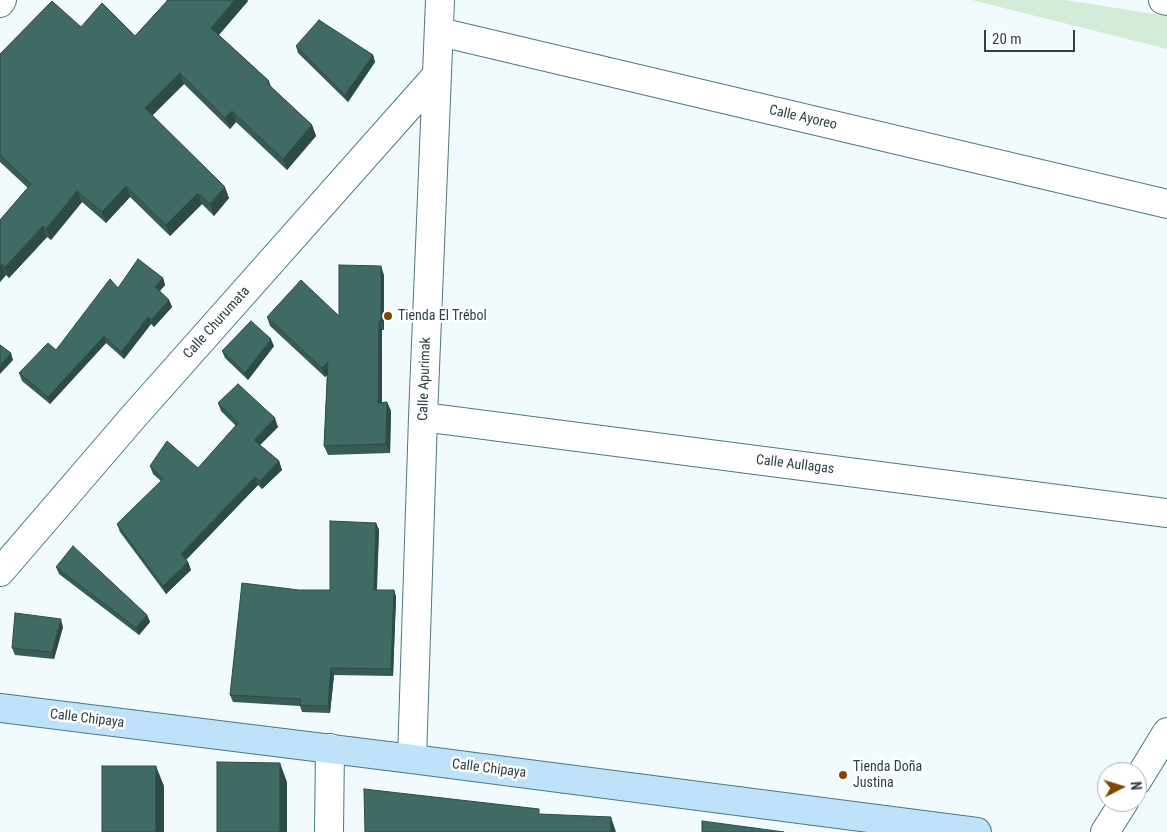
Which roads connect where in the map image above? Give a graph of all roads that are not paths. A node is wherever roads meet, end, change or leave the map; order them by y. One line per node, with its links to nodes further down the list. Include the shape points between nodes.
1 (440, 0): 4 (street, Calle Apurimak)
2 (1163, 0): 3 (street)
3 (1167, 1)
4 (440, 32): 5 (street, Calle Apurimak); 6 (street, Calle Ayoreo)
5 (436, 76): 7 (street, Calle Apurimak); 9 (street, Calle Churumata)
6 (1167, 204)
7 (423, 417): 8 (street, Calle Aullagas); 13 (street, Calle Apurimak)
8 (1167, 513)
9 (0, 572)
10 (0, 708): 12 (street, Calle Chipaya)
11 (1167, 732): 14 (street)
12 (330, 748): 13 (street, Calle Chipaya); 16 (street)
13 (412, 759): 17 (street, Calle Chipaya)
14 (1147, 765)
15 (1118, 812): 18 (street)
16 (330, 832)
17 (977, 832)
18 (1105, 832)

